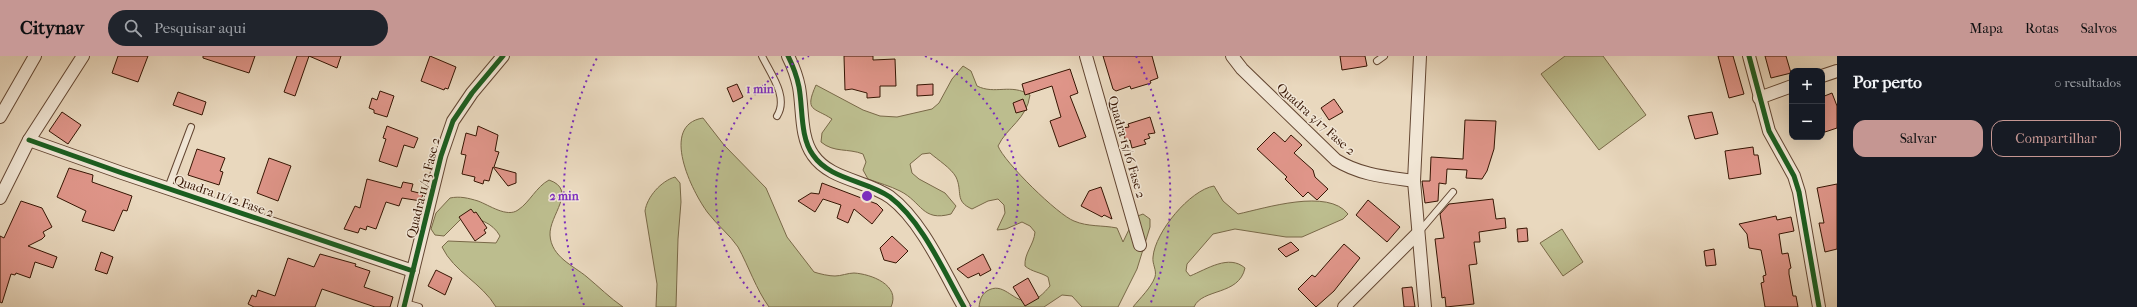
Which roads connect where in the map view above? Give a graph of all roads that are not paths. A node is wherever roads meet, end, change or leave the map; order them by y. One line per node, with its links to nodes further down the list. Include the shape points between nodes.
1 (35, 56): 16 (street)
2 (83, 56): 19 (street)
3 (503, 56): 26 (street, Quadra 11/13 Fase 2, via 472,92 453,121 441,156)
4 (762, 56): 17 (lane, via 782,98 781,108)
5 (788, 56): 29 (street, via 799,87 804,131 812,154 832,172 877,190 895,201 920,230)
6 (1086, 56): 25 (street, Quadra 15/16 Fase 2)
7 (1384, 56): 11 (lane)
8 (1420, 56): 20 (street)
9 (1749, 56): 15 (street)
10 (1233, 58): 20 (street, Quadra 3/17 Fase 2, via 1336,160 1354,170 1374,176)
11 (1377, 61)
12 (1837, 71): 13 (street)
13 (1825, 75)
14 (1789, 87): 15 (street)
15 (1759, 98): 32 (street, via 1769,131 1794,176 1799,192)
16 (0, 116)
17 (776, 116)
18 (190, 127): 21 (lane)
19 (29, 140): 21 (street, Quadra 11/12 Fase 2); 23 (street)
20 (1414, 181): 24 (street)
21 (168, 188): 26 (street, Quadra 11/12 Fase 2)
22 (1452, 192): 24 (lane)
23 (0, 198)
24 (1417, 234): 30 (street); 31 (street)
25 (1140, 246)
26 (414, 271): 27 (street, Quadra 11/13 Fase 2)
27 (404, 305): 28 (lane)
28 (419, 307)
29 (964, 307)
30 (1344, 307)
31 (1425, 307)
32 (1819, 307)

